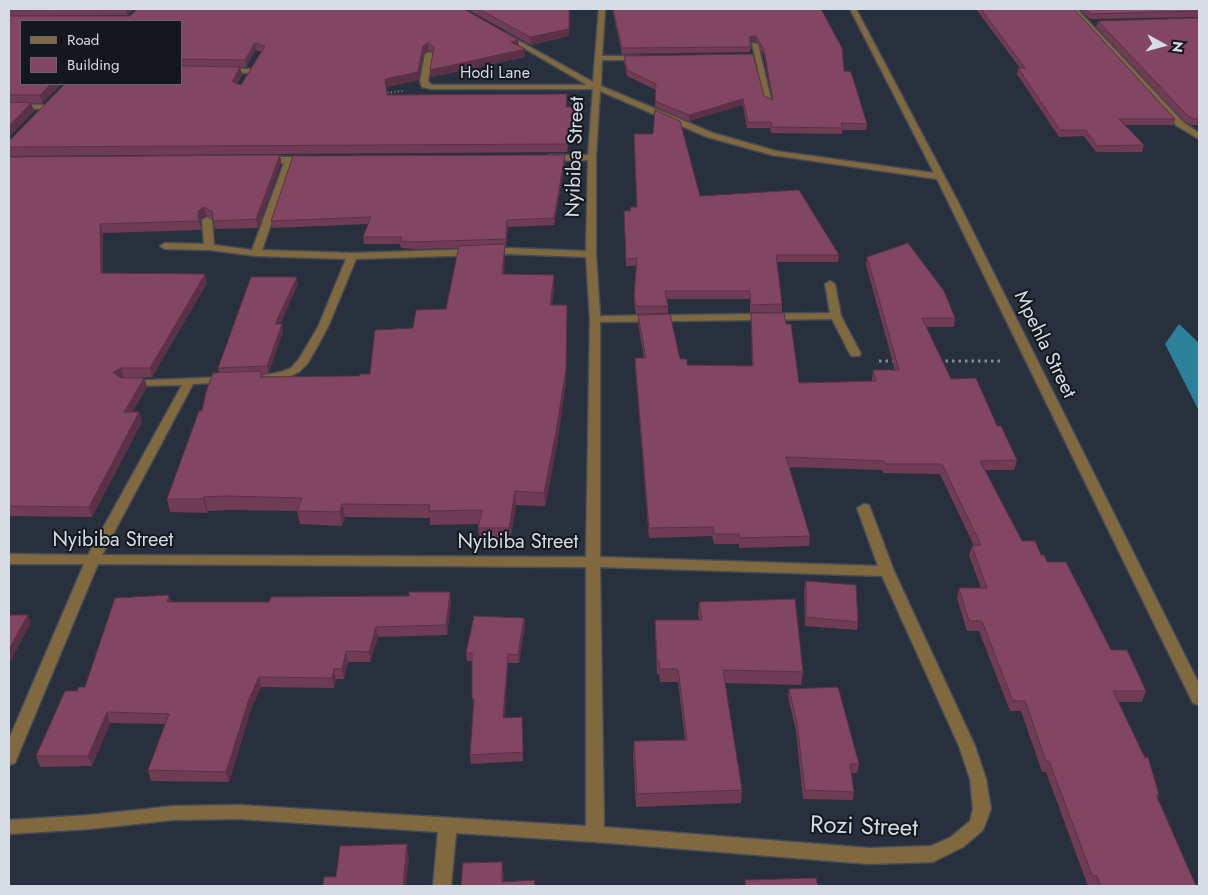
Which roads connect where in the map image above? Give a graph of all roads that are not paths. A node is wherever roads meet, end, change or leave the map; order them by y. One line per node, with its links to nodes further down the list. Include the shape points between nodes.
1 (602, 9): 11 (street, Nyibiba Street)
2 (853, 9): 25 (street, Mpehla Street)
3 (1074, 9): 5 (street)
4 (1098, 23): 5 (street)
5 (1088, 24): 19 (street, via 1180,124)
6 (494, 28): 15 (street)
7 (754, 44): 10 (street)
8 (429, 54): 15 (street, Hodi Lane, via 425,85 450,88)
9 (748, 56): 10 (street)
10 (758, 56): 16 (street)
11 (598, 58): 12 (street); 15 (street, Nyibiba Street)
12 (648, 58)
13 (256, 62): 14 (street, via 249,74)
14 (211, 70)
15 (598, 87): 21 (street, Nyibiba Street); 25 (street, via 735,143 775,153)
16 (769, 102)
17 (9, 106): 18 (street)
18 (43, 108)
19 (1199, 137)
20 (543, 158): 21 (street)
21 (592, 158): 30 (street, Nyibiba Street)
22 (250, 160): 23 (street)
23 (289, 160): 24 (street); 29 (street)
24 (319, 160)
25 (940, 177): 43 (street, Mpehla Street)
26 (208, 220): 28 (street)
27 (165, 246): 28 (street)
28 (209, 247): 29 (street)
29 (256, 253): 31 (street)
30 (591, 254): 31 (street, via 510,251); 34 (street, Nyibiba Street)
31 (352, 256): 36 (street, via 318,340 295,370 268,379)
32 (830, 284): 33 (street)
33 (836, 316): 34 (street); 35 (street)
34 (595, 320): 41 (street, Nyibiba Street)
35 (855, 354)
36 (189, 382): 37 (street); 39 (street)
37 (124, 383)
38 (864, 508): 42 (street, Rozi Street)
39 (93, 559): 40 (street, Nyibiba Street); 41 (street, Nyibiba Street); 44 (street)
40 (9, 560)
41 (593, 562): 42 (street); 47 (street)
42 (887, 570): 47 (street, Rozi Street, via 967,746 978,779 982,809 977,825 957,842 933,854 869,856)
43 (1199, 698)
44 (9, 758)
45 (448, 824): 46 (street, Rozi Street, via 239,812 173,812); 47 (street, Rozi Street); 48 (street)
46 (9, 827)
47 (595, 834)
48 (442, 886)

